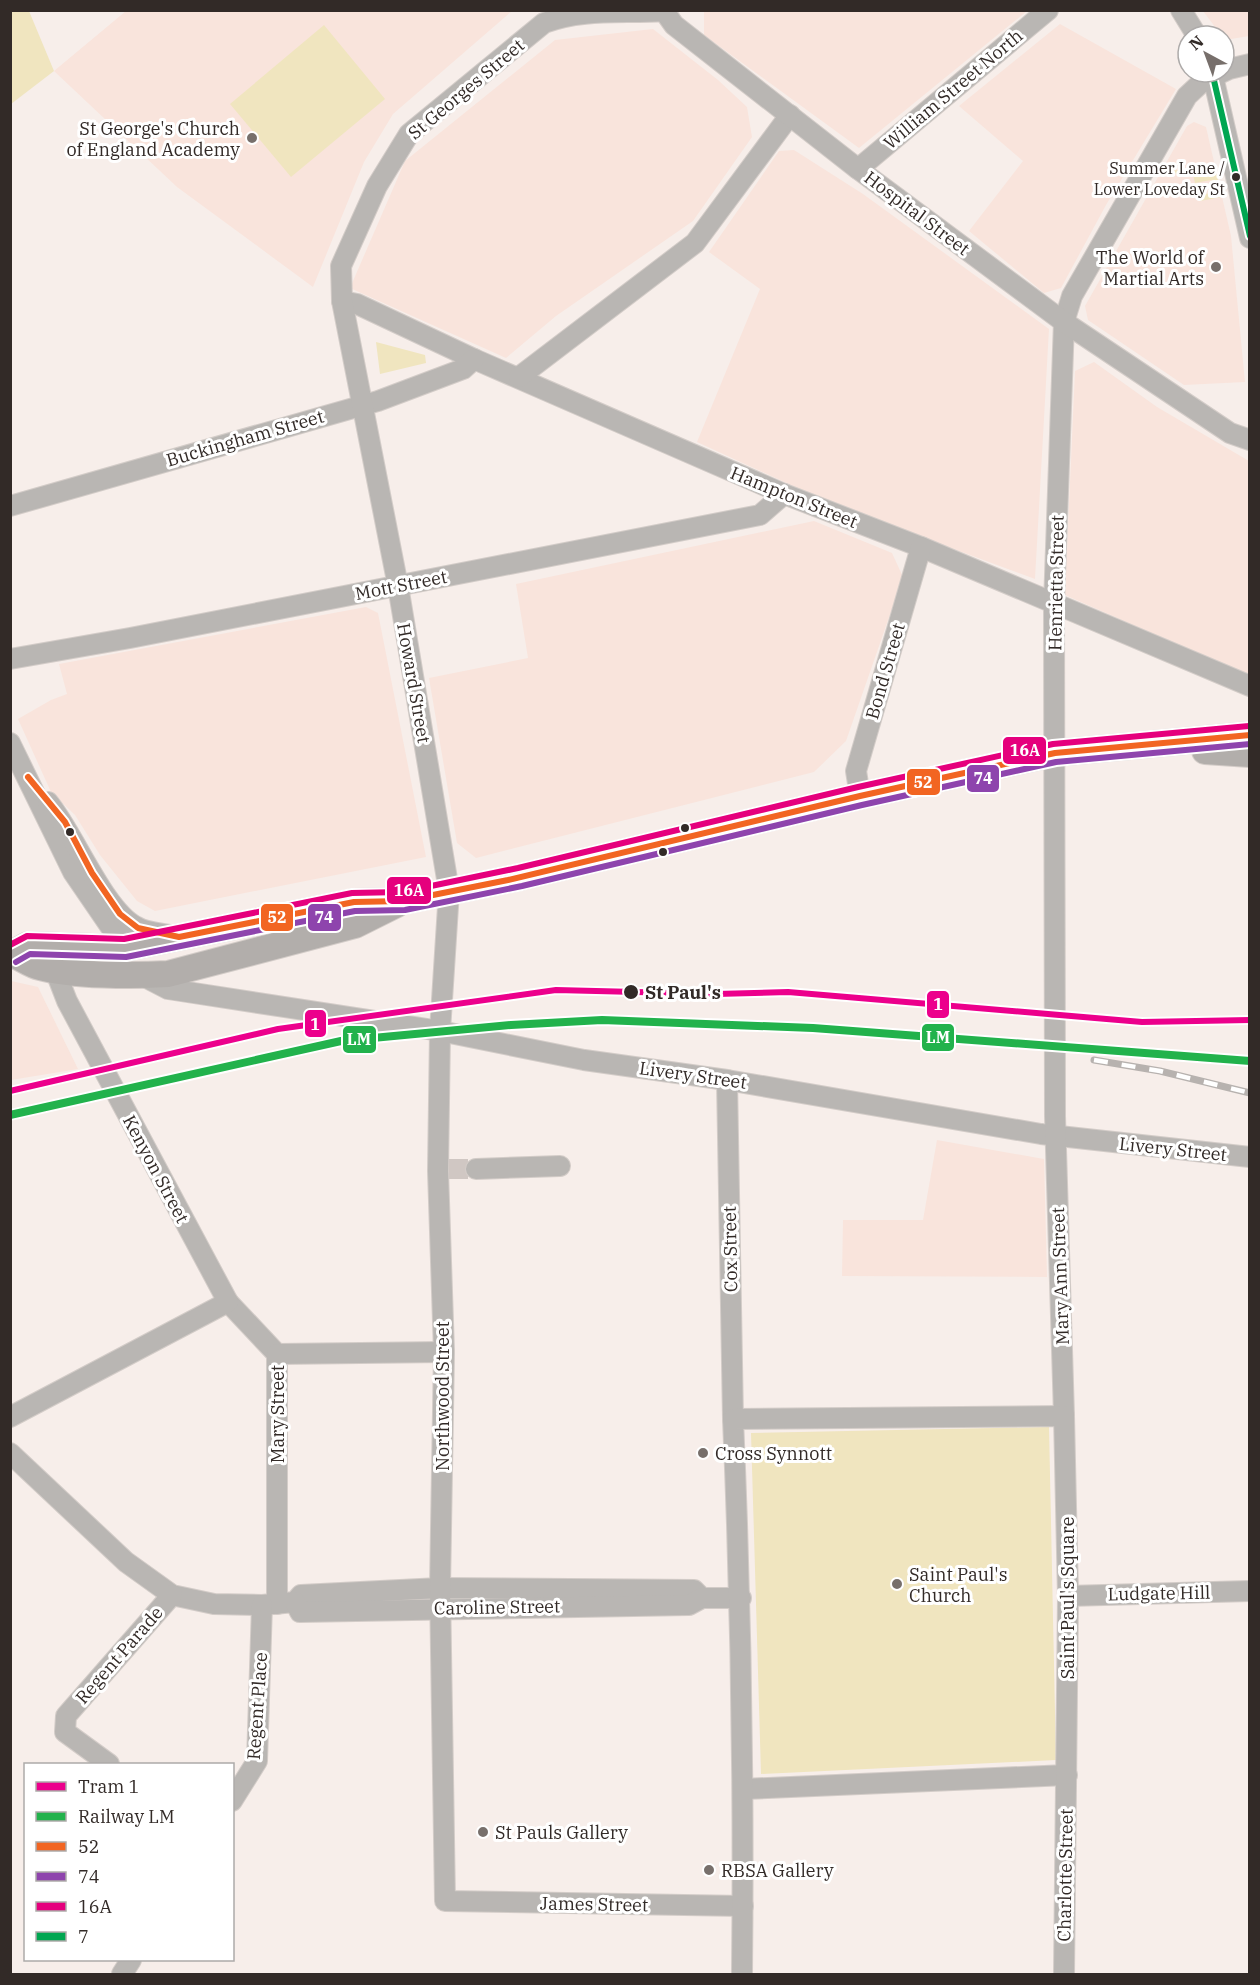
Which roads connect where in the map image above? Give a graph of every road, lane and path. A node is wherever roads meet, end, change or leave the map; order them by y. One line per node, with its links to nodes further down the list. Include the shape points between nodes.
1 (1048, 10): 9 (street, William Street North)
2 (1181, 10): 5 (street)
3 (665, 11): 4 (street, Hospital Street); 8 (street, Hospital Street, via 674,26)
4 (587, 12): 11 (street, St Georges Street, via 544,23 409,134 377,186 341,266)
5 (1190, 24)
6 (1200, 84): 12 (street, Henrietta Street, via 1177,110 1072,296)
7 (1216, 84): 10 (street)
8 (790, 115): 9 (street, Hospital Street); 14 (street, via 694,243)
9 (858, 169): 12 (street, Hospital Street)
10 (1250, 238)
11 (342, 301): 13 (street, Hampton Street, via 357,304); 15 (street, St Georges Street)
12 (1064, 322): 16 (street, Hospital Street, via 1230,432); 21 (street, Henrietta Street)
13 (474, 359): 14 (street, Hampton Street); 15 (street, Buckingham Street, via 464,369)
14 (519, 377): 17 (street, Hampton Street)
15 (363, 405): 18 (street, Buckingham Street); 20 (street, Howard Street)
16 (1250, 440)
17 (784, 494): 19 (street, Hampton Street); 20 (street, Mott Street, via 760,515)
18 (10, 506)
19 (921, 547): 21 (street, Hampton Street); 30 (street, Bond Street, via 856,771)
20 (398, 586): 22 (street, Mott Street); 31 (street, Howard Street)
21 (1054, 604): 23 (street, Hampton Street); 27 (street, Henrietta Street)
22 (10, 659)
23 (1250, 686)
24 (1250, 735): 26 (main road)
25 (10, 744): 29 (street)
26 (1143, 744): 27 (main road); 28 (main road)
27 (1055, 753): 30 (main road); 41 (street, Henrietta Street)
28 (1250, 754)
29 (28, 777): 33 (street, via 65,822 120,914 138,928); 35 (street, via 73,872)
30 (860, 796): 31 (main road)
31 (449, 891): 32 (main road); 39 (street, Northwood Street)
32 (403, 901): 33 (main road, via 354,902); 34 (main road, via 355,925)
33 (179, 937): 35 (main road)
34 (291, 940): 35 (main road, via 151,962); 38 (main road, via 168,974)
35 (125, 948): 36 (main road, via 28,945)
36 (11, 953): 37 (main road, via 39,967)
37 (56, 970): 38 (main road); 45 (street, Kenyon Street, via 67,1001 128,1119)
38 (141, 975): 39 (street, Livery Street, via 168,989)
39 (440, 1031): 40 (street, Livery Street, via 584,1060); 46 (street, Northwood Street)
40 (727, 1080): 41 (street, Livery Street); 50 (street, Cox Street)
41 (1056, 1136): 42 (street, Livery Street); 48 (street, Mary Ann Street)
42 (1250, 1157)
43 (560, 1166): 44 (street)
44 (476, 1169)
45 (228, 1302): 47 (street, Kenyon Street); 49 (street)
46 (444, 1352): 47 (street, Mary Street); 55 (street, Northwood Street)
47 (277, 1354): 57 (street, Mary Street)
48 (1064, 1416): 50 (street); 54 (street, Saint Paul's Square)
49 (10, 1417)
50 (733, 1419): 56 (street)
51 (10, 1453): 53 (street, Caroline Street, via 126,1562)
52 (1250, 1591): 54 (street, Ludgate Hill)
53 (172, 1595): 57 (street, Caroline Street, via 214,1604); 58 (street, Regent Parade, via 66,1716 65,1732)
54 (1068, 1596): 59 (street, Saint Paul's Square)
55 (440, 1598): 56 (street, Caroline Street, via 694,1590 702,1598); 57 (street, Caroline Street, via 301,1595); 62 (street, Northwood Street)
56 (741, 1598): 60 (street)
57 (278, 1604): 61 (street, Regent Place, via 257,1761)
58 (108, 1763)
59 (1067, 1775): 60 (street); 67 (street, Charlotte Street)
60 (744, 1790): 63 (street)
61 (234, 1798)
62 (445, 1901): 63 (street, James Street)
63 (743, 1906): 66 (street)
64 (130, 1961): 65 (street)
65 (122, 1974)
66 (742, 1974)
67 (1064, 1974)

